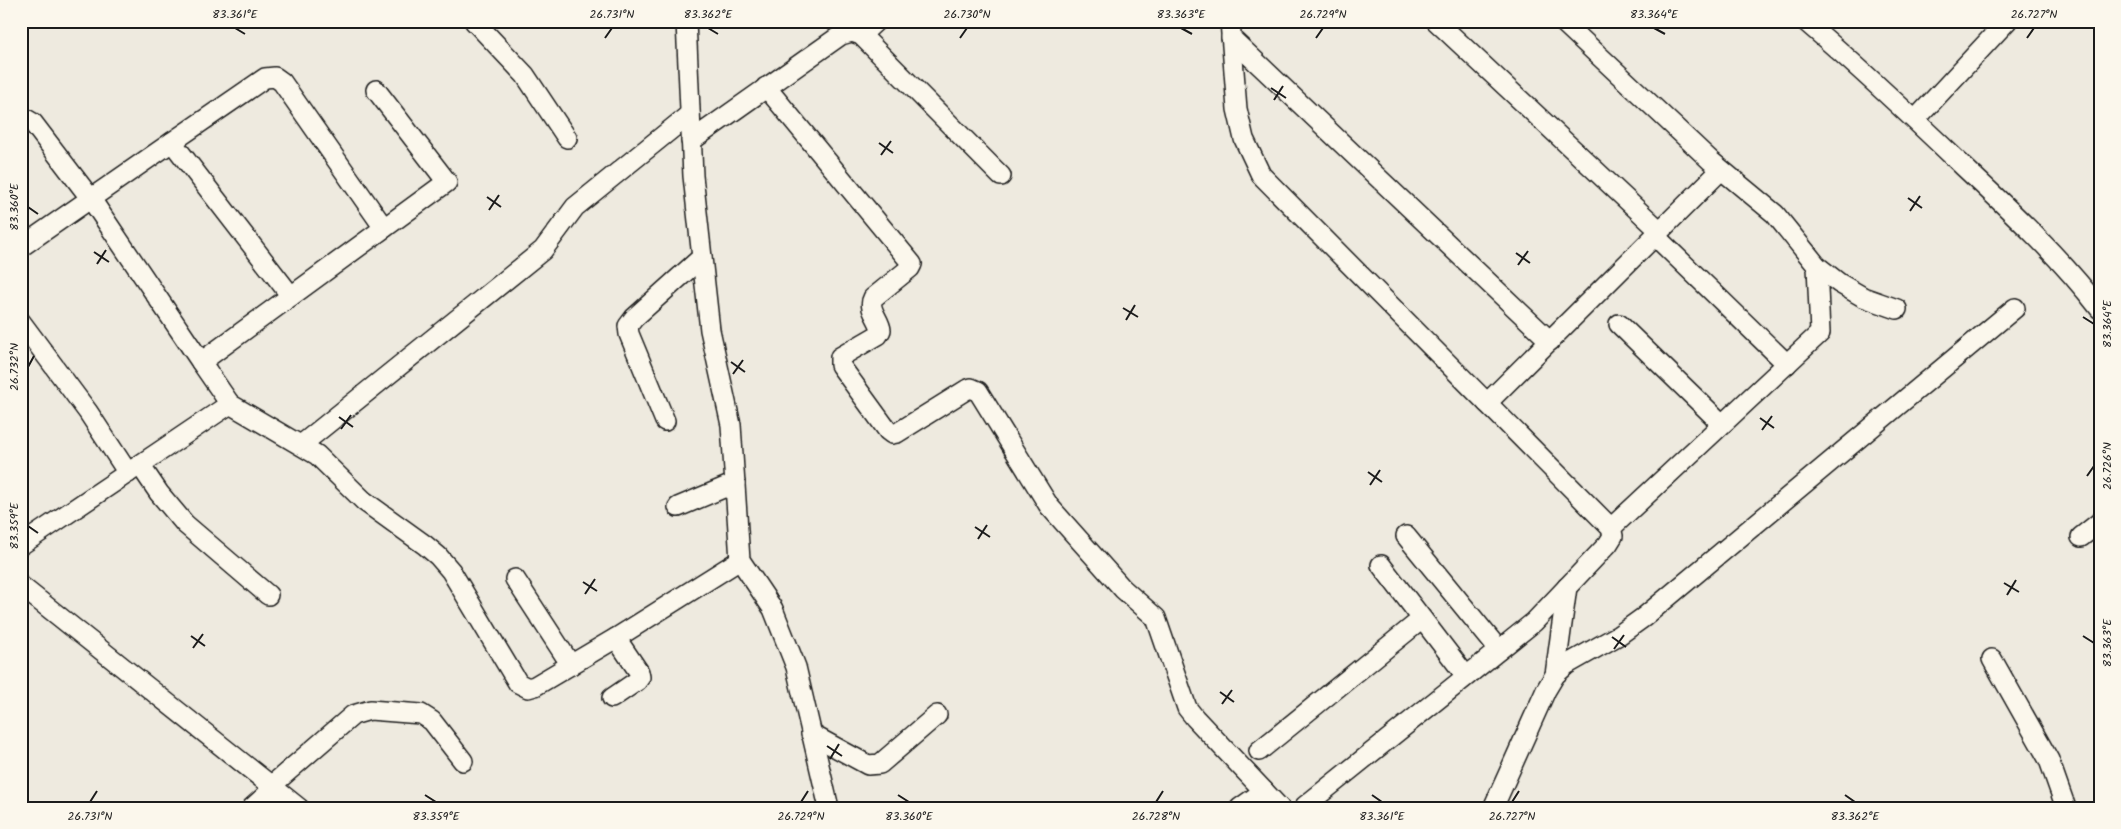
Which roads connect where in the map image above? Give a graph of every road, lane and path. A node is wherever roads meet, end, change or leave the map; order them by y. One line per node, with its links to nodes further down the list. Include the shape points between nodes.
1 (474, 21): 15 (street, via 525,74)
2 (686, 21): 12 (street)
3 (876, 21): 9 (street)
4 (1436, 21): 22 (street)
5 (1562, 21): 18 (street)
6 (1805, 21): 14 (street)
7 (2007, 21): 14 (street)
8 (1231, 30): 32 (street); 35 (street, via 1237,109 1244,139 1261,175)
9 (861, 35): 10 (street, via 852,32 841,35); 19 (street)
10 (766, 87): 16 (street); 67 (street, via 912,264 871,302 881,330 878,335 840,357 840,365 892,434 966,390 978,391 1049,506 1122,589 1156,618 1187,708)
11 (376, 90): 21 (street, via 447,182)
12 (690, 114): 16 (street); 39 (street, via 575,207 543,250)
13 (21, 116): 20 (street, via 33,123)
14 (1915, 120): 29 (street, via 2073,274)
15 (567, 138)
16 (691, 141): 24 (street)
17 (172, 142): 20 (street); 21 (street, via 265,78 276,77); 26 (street)
18 (1721, 170): 22 (street); 25 (street, via 1775,214)
19 (1001, 176)
20 (91, 199): 23 (street); 33 (street)
21 (384, 228): 26 (street)
22 (1657, 234): 32 (street); 34 (street)
23 (21, 247)
24 (702, 257): 37 (street, via 628,326); 41 (street, via 710,330 731,425)
25 (1817, 266): 28 (street, via 1863,296); 34 (street, via 1820,333)
26 (291, 296): 33 (street)
27 (2015, 308): 59 (street, via 1644,617)
28 (1897, 309)
29 (2100, 309)
30 (21, 322): 40 (street)
31 (1619, 324): 38 (street)
32 (1550, 340): 35 (street)
33 (201, 362): 36 (street)
34 (1787, 364): 38 (street)
35 (1487, 403): 44 (street)
36 (230, 404): 39 (street); 40 (street)
37 (665, 421)
38 (1722, 424): 44 (street)
39 (301, 445): 58 (street, via 324,461 372,507 438,556 451,571 518,683 528,688 535,686)
40 (134, 469): 47 (street); 53 (street, via 185,524)
41 (735, 483): 42 (street); 48 (street)
42 (678, 507)
43 (2100, 522): 46 (street)
44 (1611, 528): 52 (street, via 1613,536 1608,544)
45 (1406, 536): 56 (street)
46 (2081, 537)
47 (21, 545)
48 (740, 560): 55 (street); 63 (street, via 773,609 796,667)
49 (1381, 565): 54 (street)
50 (515, 579): 58 (street)
51 (21, 586): 66 (street)
52 (1567, 587): 56 (street, via 1534,622); 59 (street)
53 (268, 595)
54 (1422, 619): 60 (street); 64 (street)
55 (616, 638): 58 (street); 61 (street, via 640,677)
56 (1499, 650): 60 (street)
57 (1992, 659): 75 (street, via 2049,760)
58 (571, 665)
59 (1555, 675): 74 (street)
60 (1466, 676): 68 (street)
61 (612, 698)
62 (937, 715): 63 (street, via 874,766)
63 (811, 734): 71 (street)
64 (1259, 751)
65 (463, 761): 66 (street, via 426,716 360,711)
66 (272, 787): 69 (street); 70 (street)
67 (1264, 791): 72 (street); 73 (street)
68 (1304, 806)
69 (252, 808)
70 (299, 808)
71 (829, 808)
72 (1240, 808)
73 (1280, 808)
74 (1493, 808)
75 (2066, 808)

